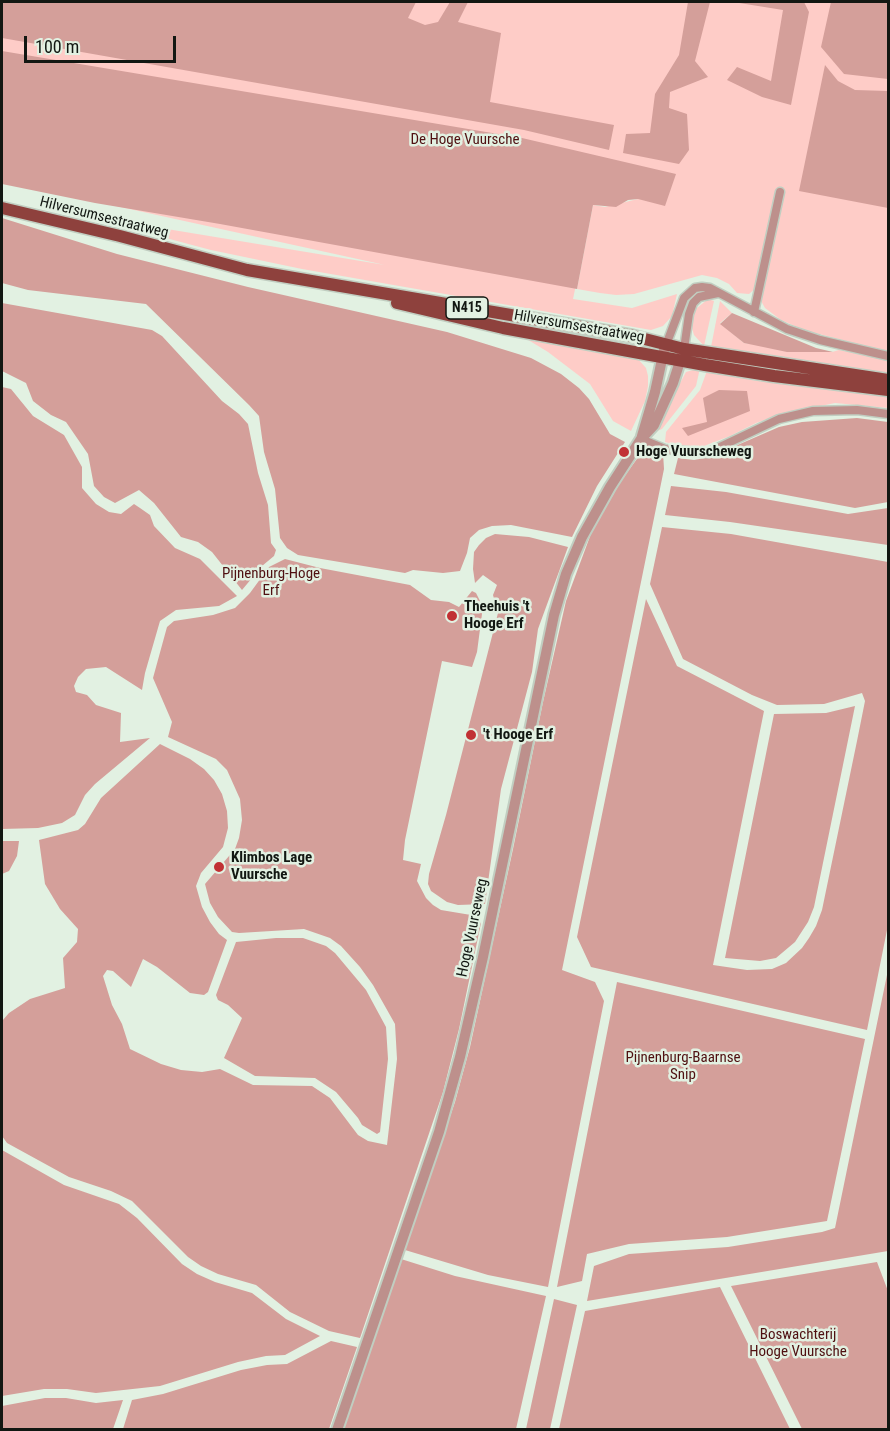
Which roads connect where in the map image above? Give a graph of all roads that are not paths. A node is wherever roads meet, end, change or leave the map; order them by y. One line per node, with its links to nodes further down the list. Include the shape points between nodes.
1 (780, 192): 4 (street)
2 (2, 208): 5 (main road, Hilversumsestraatweg / N415, via 503,328)
3 (719, 293): 4 (street, Hilversumsestraatweg); 5 (street, Hilversumsestraatweg, via 702,286 689,292); 6 (street, via 699,297 693,303)
4 (754, 312): 7 (street, Hilversumsestraatweg, via 820,340)
5 (664, 351): 6 (main road, Hilversumsestraatweg / N415); 11 (street, Hoge Vuurseweg)
6 (682, 355): 8 (main road, Hilversumsestraatweg / N415); 9 (main road, Hilversumsestraatweg / N415, via 774,376); 11 (street, Hoge Vuurseweg, via 665,404)
7 (888, 356)
8 (888, 380)
9 (888, 390)
10 (888, 414): 11 (street, via 813,411 780,419 707,453 665,449)
11 (641, 439): 12 (street, Hoge Vuurseweg, via 582,537 566,574 460,1057 439,1132)
12 (337, 1430)

